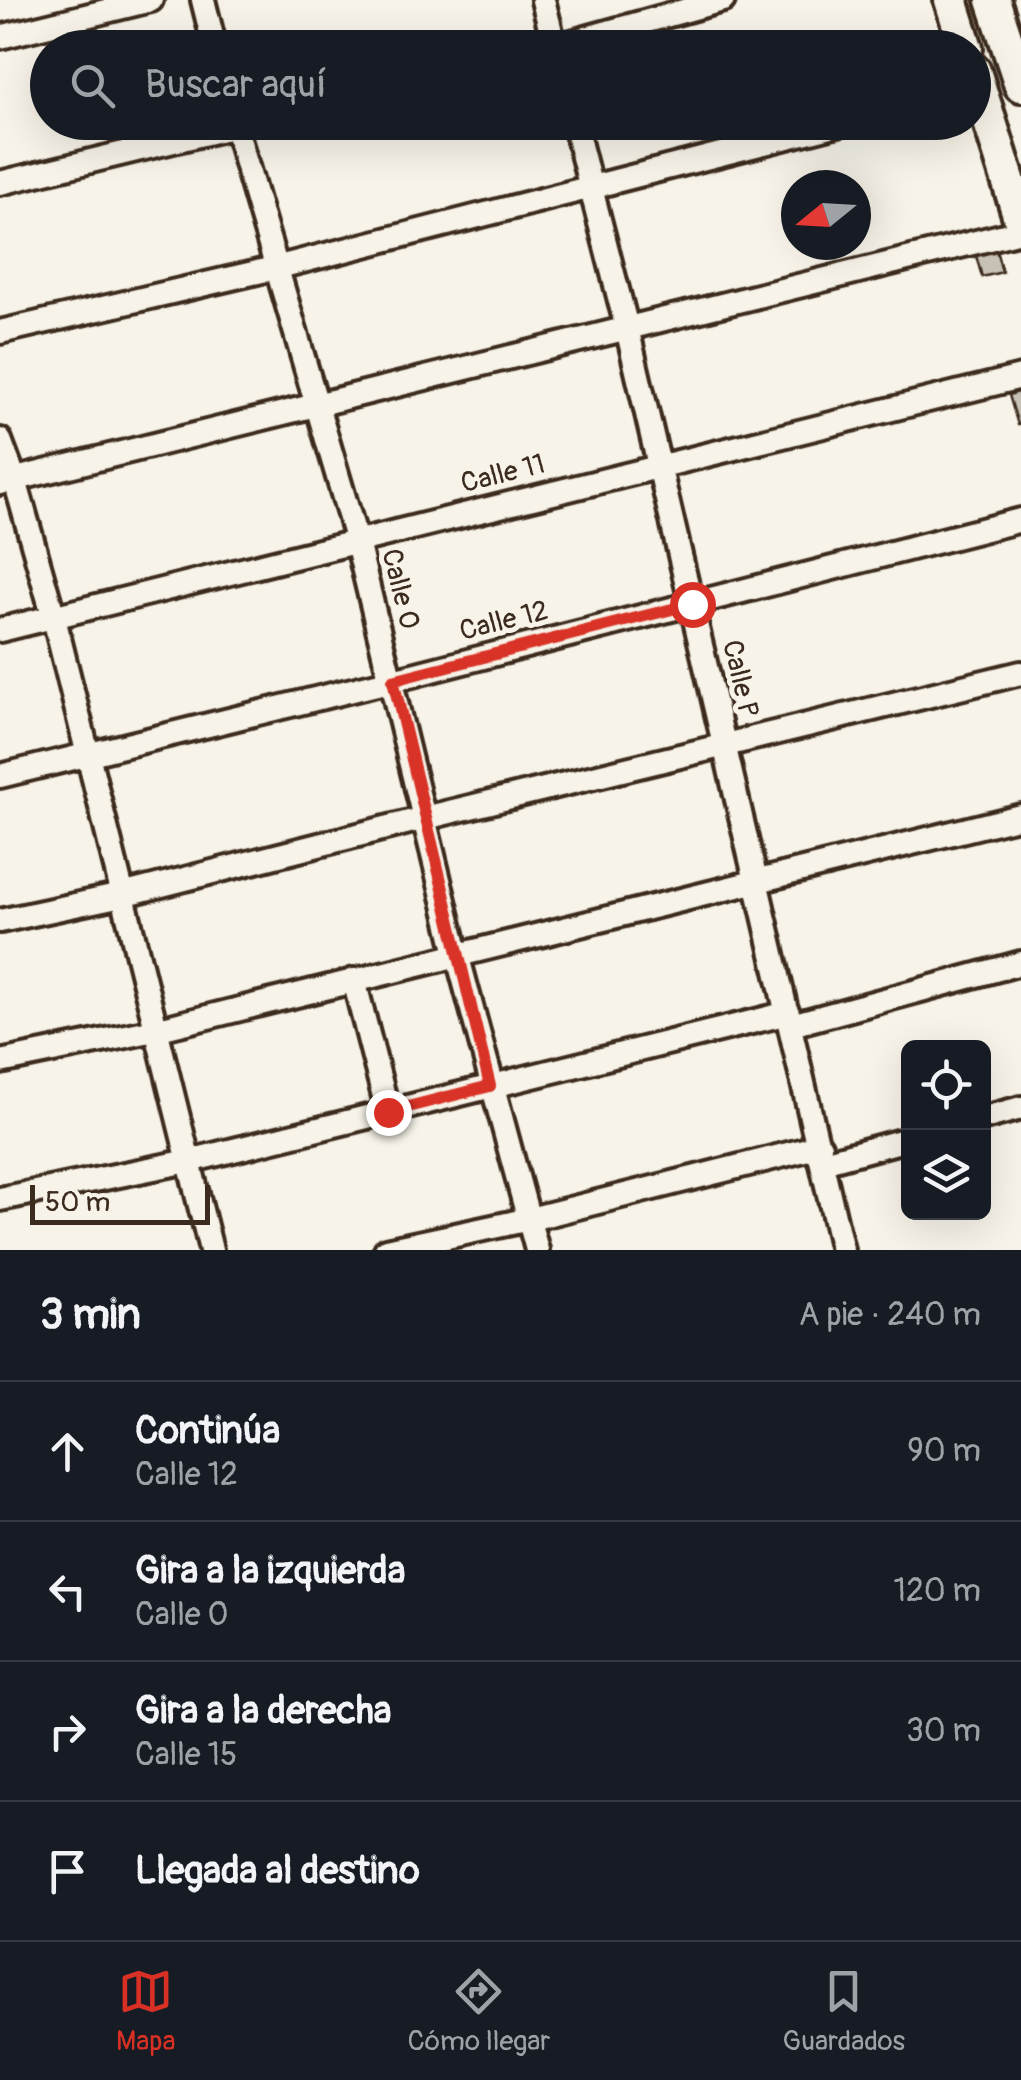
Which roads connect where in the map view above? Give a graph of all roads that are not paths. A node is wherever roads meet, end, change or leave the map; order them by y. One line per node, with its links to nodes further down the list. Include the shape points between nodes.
1 (150, 0): 11 (street)
2 (203, 0): 7 (street)
3 (543, 0): 8 (street)
4 (723, 0): 9 (street)
5 (951, 0): 10 (street)
6 (994, 0): 12 (street)
7 (210, 30)
8 (549, 30)
9 (614, 30)
10 (960, 30)
11 (0, 37)
12 (1021, 85)
13 (991, 131): 20 (street)
14 (176, 140): 18 (street)
15 (245, 140): 22 (street, Calle O)
16 (578, 140): 19 (street, Calle P)
17 (776, 140): 19 (street)
18 (0, 183)
19 (590, 188): 22 (street); 23 (street, Calle P)
20 (1021, 222)
21 (1021, 231): 23 (street)
22 (279, 267): 24 (street); 26 (street, Calle O)
23 (627, 328): 26 (street); 28 (street, Calle P)
24 (0, 332)
25 (1021, 377): 28 (street, Calle 11)
26 (318, 403): 29 (street); 31 (street, Calle O)
27 (0, 440): 29 (street)
28 (660, 466): 31 (street, Calle 11); 32 (street, Calle P)
29 (8, 482): 33 (street)
30 (1021, 520): 32 (street, Calle 12)
31 (357, 542): 33 (street, Calle 11); 36 (street, Calle O)
32 (692, 604): 36 (street, Calle 12); 37 (street, Calle P)
33 (54, 618): 34 (street, Calle 11); 38 (street)
34 (0, 630)
35 (1021, 672): 37 (street)
36 (393, 680): 38 (street, Calle 12); 41 (street, Calle O)
37 (726, 746): 41 (street); 42 (street, Calle P)
38 (88, 755): 39 (street, Calle 12); 43 (street)
39 (0, 776)
40 (1021, 816): 42 (street)
41 (424, 818): 43 (street); 45 (street, Calle O)
42 (758, 883): 45 (street); 48 (street, Calle P)
43 (122, 896): 44 (street); 49 (street)
44 (0, 922)
45 (457, 954): 47 (street); 51 (street, Calle O)
46 (1021, 963): 48 (street)
47 (354, 980): 49 (street); 53 (street)
48 (790, 1019): 51 (street); 56 (street, Calle P)
49 (156, 1030): 50 (street); 57 (street)
50 (0, 1062)
51 (490, 1086): 53 (street); 59 (street, Calle O)
52 (1021, 1108): 54 (street)
53 (388, 1112): 57 (street)
54 (991, 1116)
55 (901, 1140): 56 (street)
56 (821, 1154): 59 (street); 63 (street, Calle P)
57 (189, 1161): 58 (street); 60 (street)
58 (0, 1199)
59 (530, 1219): 61 (street); 62 (street, Calle O)
60 (211, 1250)
61 (386, 1250)
62 (537, 1250)
63 (842, 1250)

